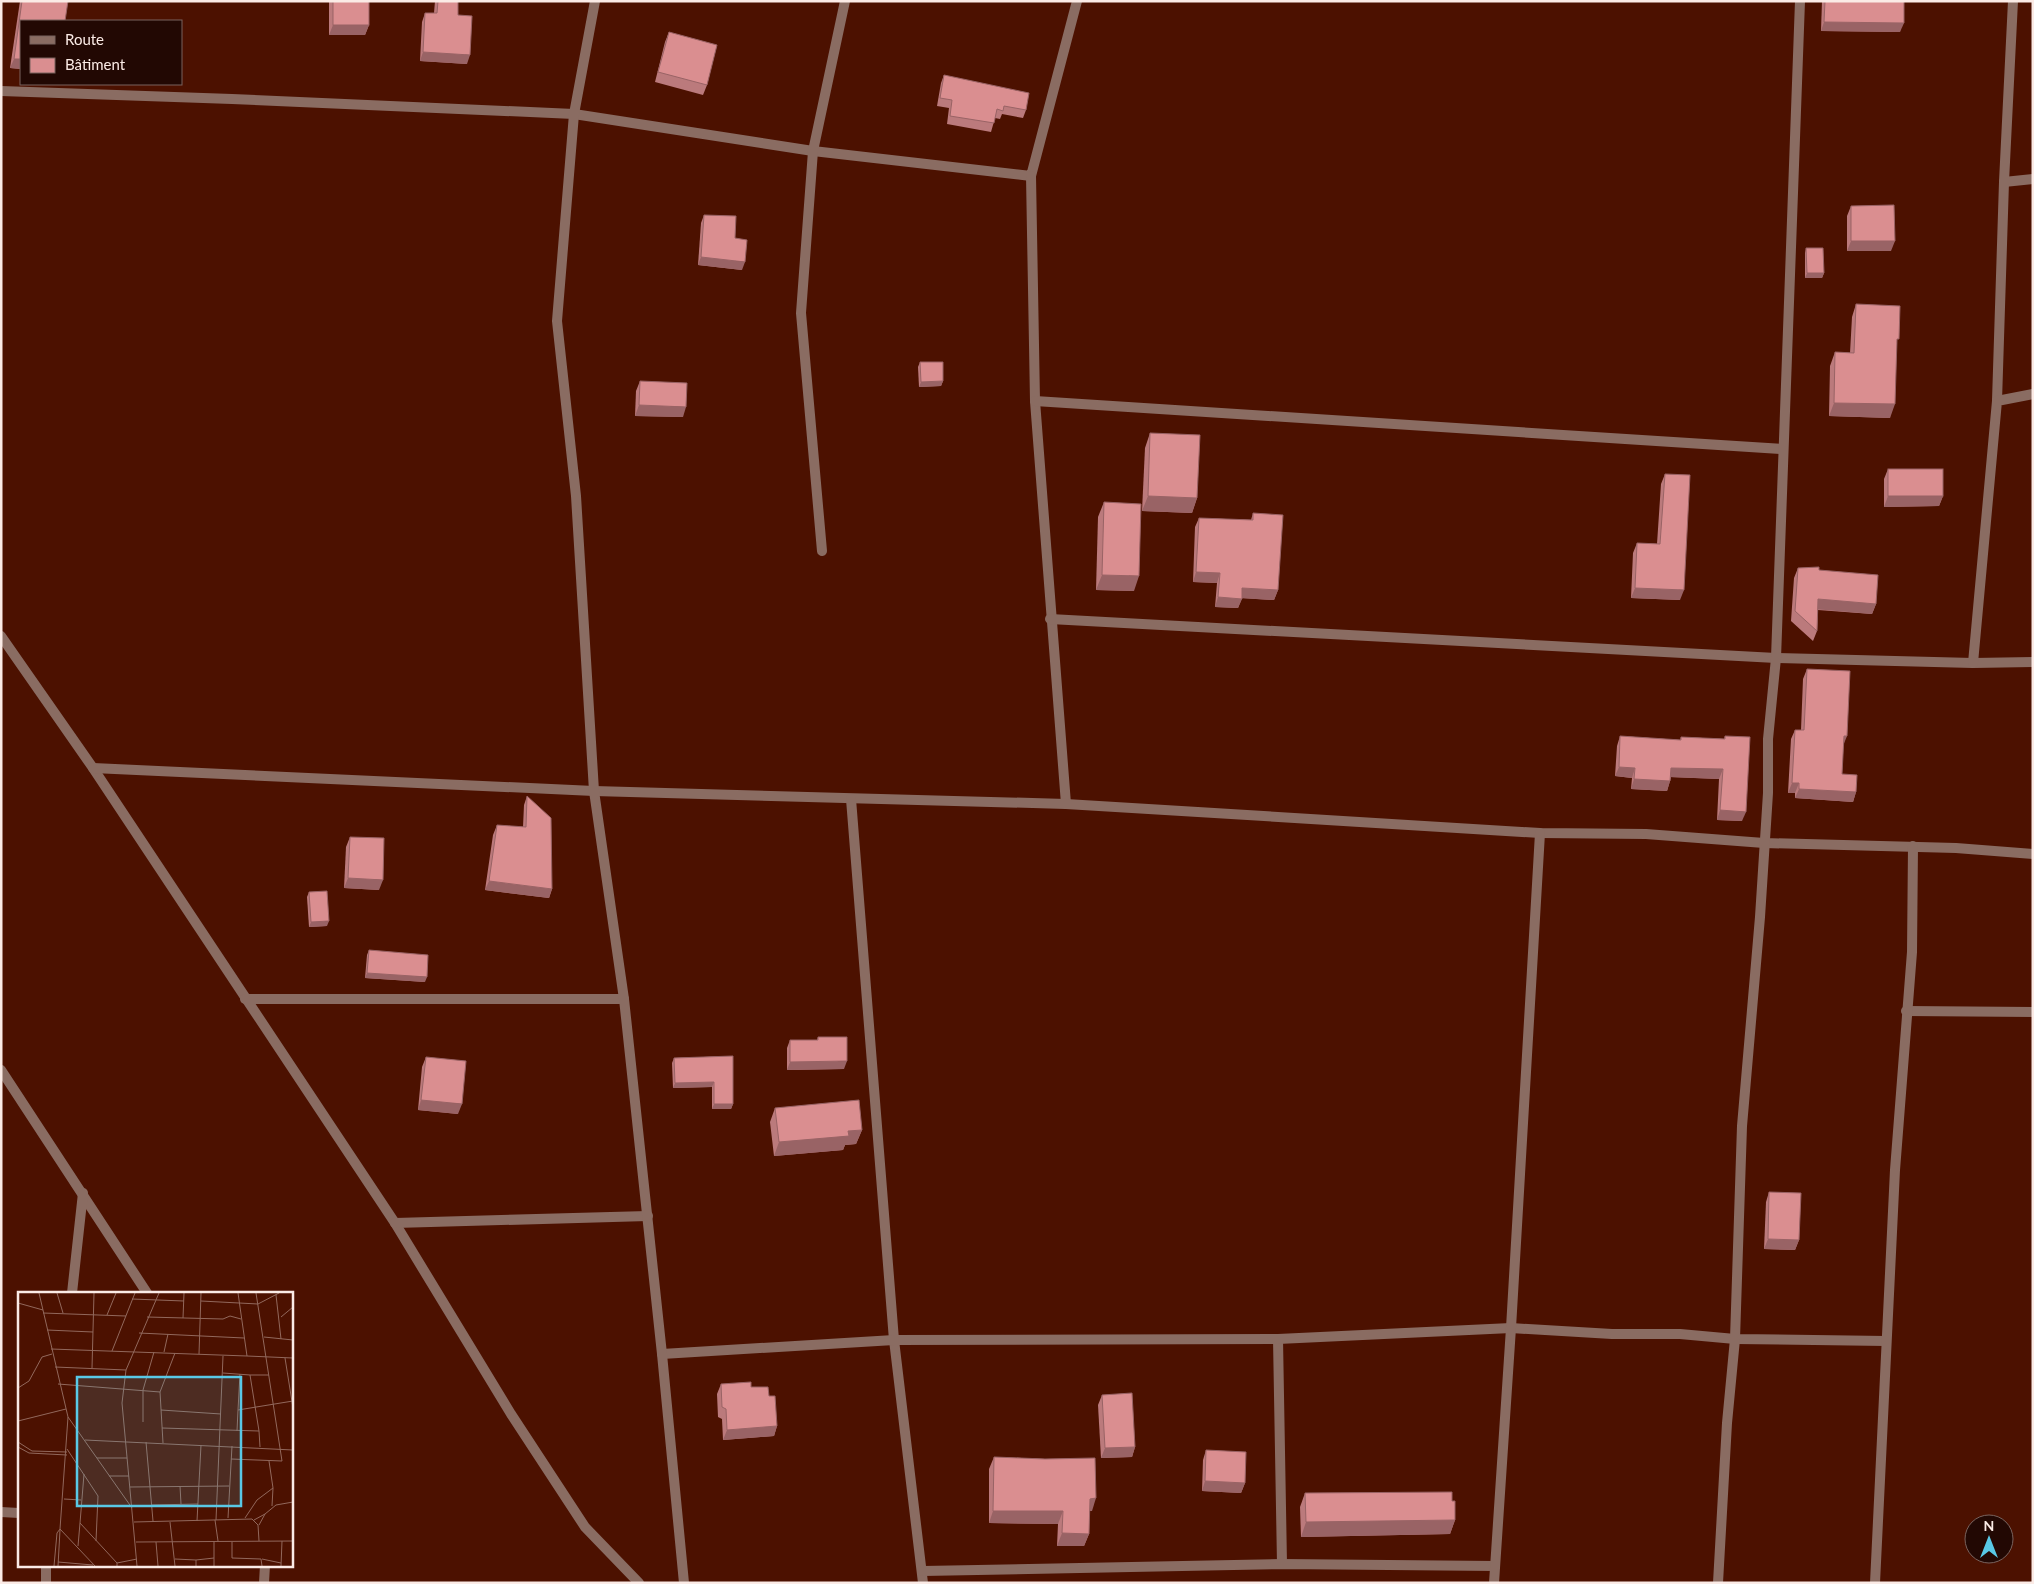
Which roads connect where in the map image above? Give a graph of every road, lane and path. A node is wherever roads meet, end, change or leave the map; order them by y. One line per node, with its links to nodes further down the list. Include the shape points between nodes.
1 (595, 1): 7 (street)
2 (845, 1): 8 (street)
3 (1077, 1): 9 (street)
4 (1800, 1): 15 (street)
5 (2013, 1): 11 (street)
6 (1, 91): 7 (street)
7 (574, 114): 8 (street); 23 (street, via 558,321 576,496)
8 (813, 150): 9 (street); 16 (street, via 801,313)
9 (1031, 176): 14 (street)
10 (2033, 179): 11 (street)
11 (2004, 182): 13 (street)
12 (2033, 394): 13 (street)
13 (1998, 400): 21 (street)
14 (1034, 401): 15 (street); 17 (street)
15 (1782, 449): 19 (street)
16 (822, 551)
17 (1050, 619): 19 (street); 25 (street)
18 (1, 636): 22 (street)
19 (1776, 658): 21 (street); 27 (street, via 1768,739)
20 (2033, 662): 21 (street)
21 (1973, 663)
22 (93, 768): 23 (street); 30 (street)
23 (594, 791): 24 (street); 31 (street)
24 (850, 799): 25 (street); 43 (street)
25 (1066, 804): 26 (street)
26 (1540, 833): 27 (street, via 1646,834); 40 (street)
27 (1764, 843): 28 (street); 42 (street, via 1742,1126)
28 (1913, 846): 29 (street); 32 (street, via 1912,952)
29 (2033, 854)
30 (245, 999): 31 (street); 37 (street)
31 (624, 999): 36 (street)
32 (1906, 1011): 33 (street); 44 (street)
33 (2033, 1012)
34 (1, 1070): 35 (street)
35 (83, 1193): 38 (street); 39 (street)
36 (648, 1216): 37 (street); 45 (street)
37 (394, 1223): 55 (street, via 511,1414 585,1527)
38 (72, 1292)
39 (146, 1292)
40 (1511, 1328): 41 (street); 42 (street); 51 (street)
41 (1278, 1338): 43 (street); 48 (street)
42 (1735, 1338): 44 (street); 59 (street)
43 (894, 1340): 45 (street); 52 (street)
44 (1886, 1341): 60 (street)
45 (662, 1354): 56 (street)
46 (1, 1512): 47 (street)
47 (18, 1514)
48 (1282, 1564): 51 (street); 52 (street)
49 (46, 1566): 53 (street)
50 (265, 1566): 54 (street)
51 (1495, 1566): 58 (street)
52 (922, 1571): 57 (street)
53 (46, 1583)
54 (264, 1583)
55 (639, 1583)
56 (684, 1583)
57 (923, 1583)
58 (1494, 1583)
59 (1718, 1583)
60 (1875, 1583)

